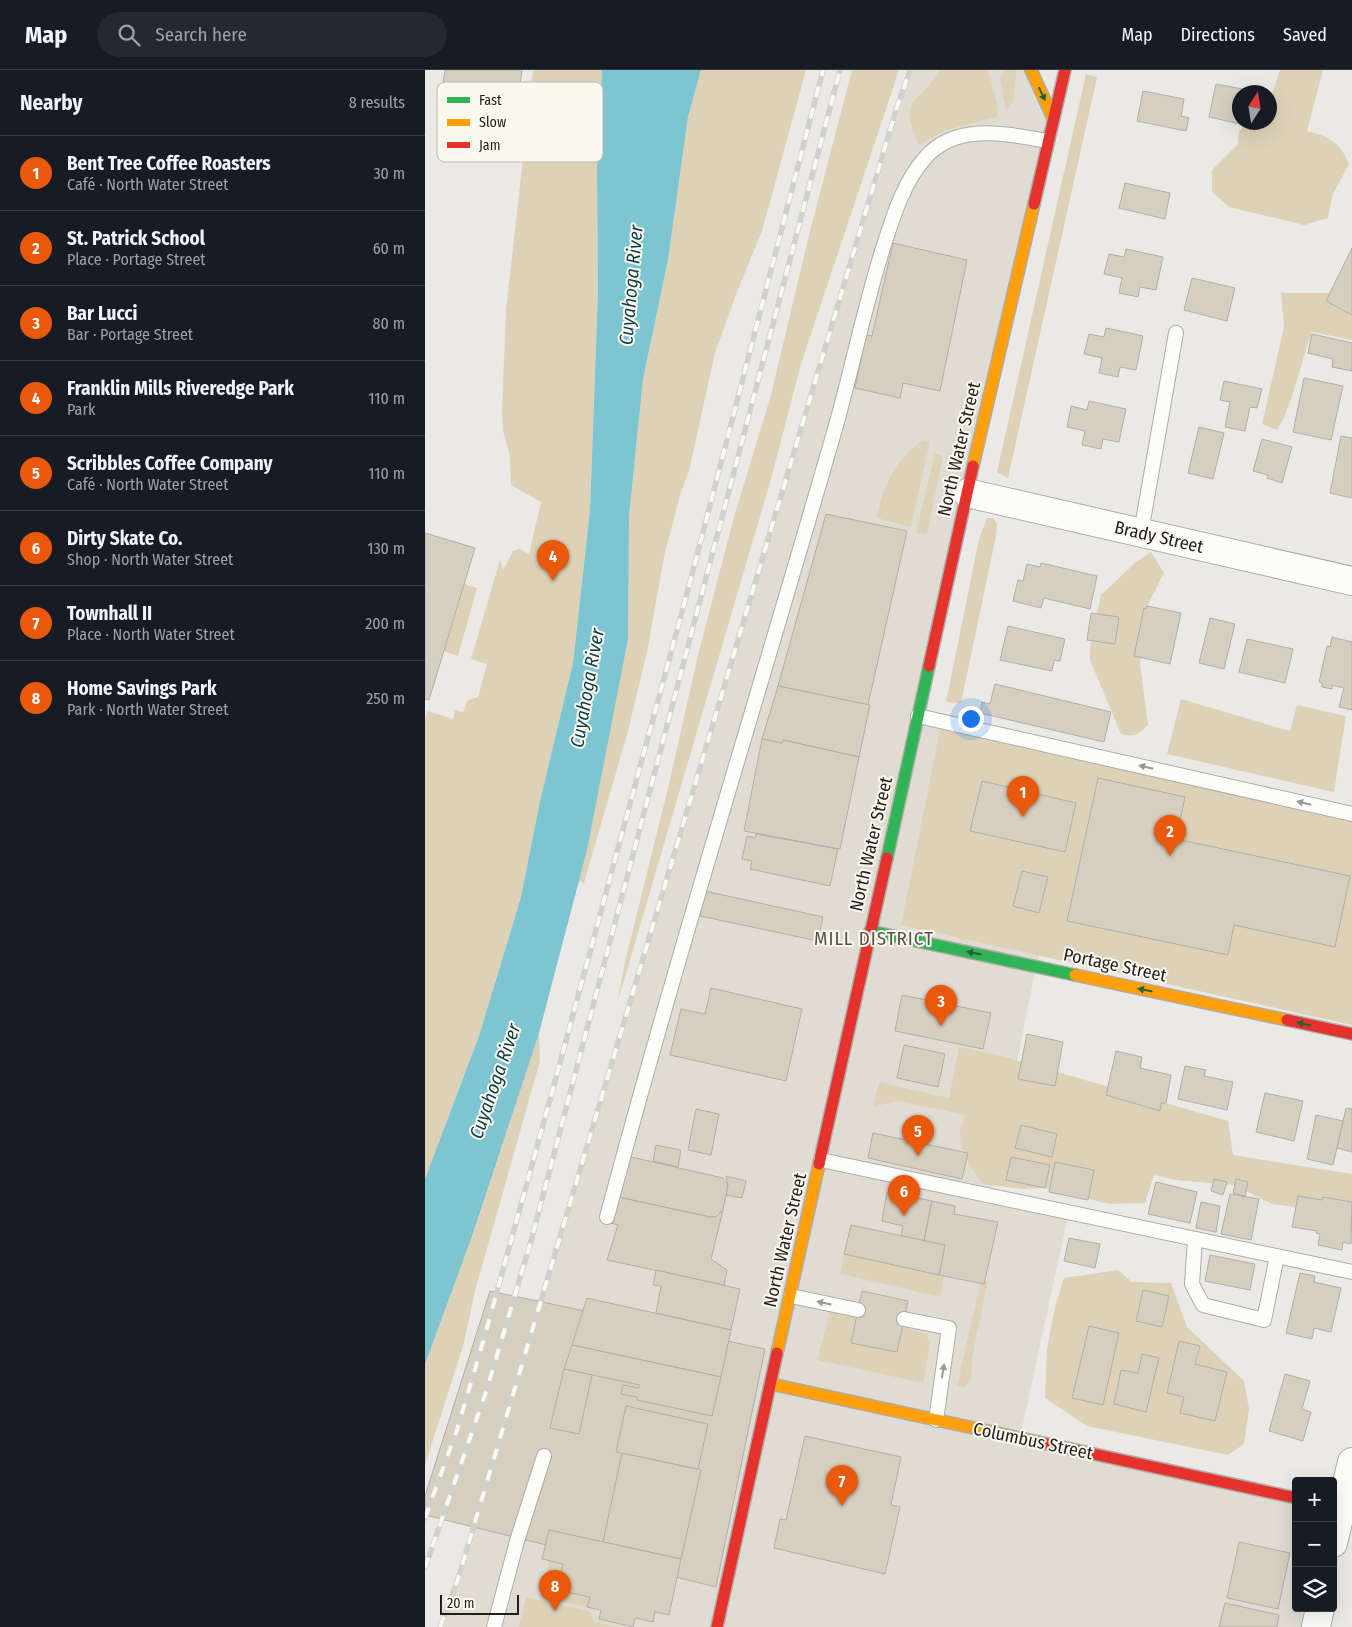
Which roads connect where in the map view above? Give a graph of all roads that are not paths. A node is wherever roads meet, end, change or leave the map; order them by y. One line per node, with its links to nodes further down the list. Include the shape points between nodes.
1 (1031, 70): 3 (main road, one-way to 3)
2 (1065, 70): 3 (main road, North Water Street)
3 (1053, 118): 4 (main road, North Water Street)
4 (1047, 141): 6 (main road, North Water Street); 14 (lane, via 1000,133 961,136 941,144 927,155 903,193 880,256 838,418 664,1006)
5 (1176, 333): 7 (lane)
6 (967, 493): 7 (street, Brady Street); 9 (main road, North Water Street)
7 (1141, 532): 8 (street, Brady Street)
8 (1351, 578)
9 (918, 716): 10 (lane, one-way to 9); 11 (main road, North Water Street)
10 (1352, 814)
11 (870, 931): 12 (main road, Portage Street, one-way to 11); 13 (main road, North Water Street)
12 (1352, 1034)
13 (821, 1160): 15 (lane); 18 (main road, North Water Street)
14 (607, 1217)
15 (1195, 1239): 16 (lane); 16 (lane, via 1192,1284 1203,1305 1264,1320)
16 (1277, 1256): 17 (lane)
17 (1352, 1272)
18 (791, 1296): 19 (lane, one-way to 18); 21 (main road, North Water Street)
19 (858, 1310)
20 (904, 1319): 22 (lane, one-way to 20, via 949,1328)
21 (771, 1384): 22 (main road, Columbus Street); 29 (main road, North Water Street)
22 (935, 1420): 25 (main road, Columbus Street)
23 (544, 1456): 28 (lane, via 517,1541)
24 (1352, 1462): 26 (street)
25 (1292, 1497)
26 (1337, 1507)
27 (1319, 1612): 30 (street)
28 (495, 1627)
29 (717, 1627)
30 (1316, 1627)

